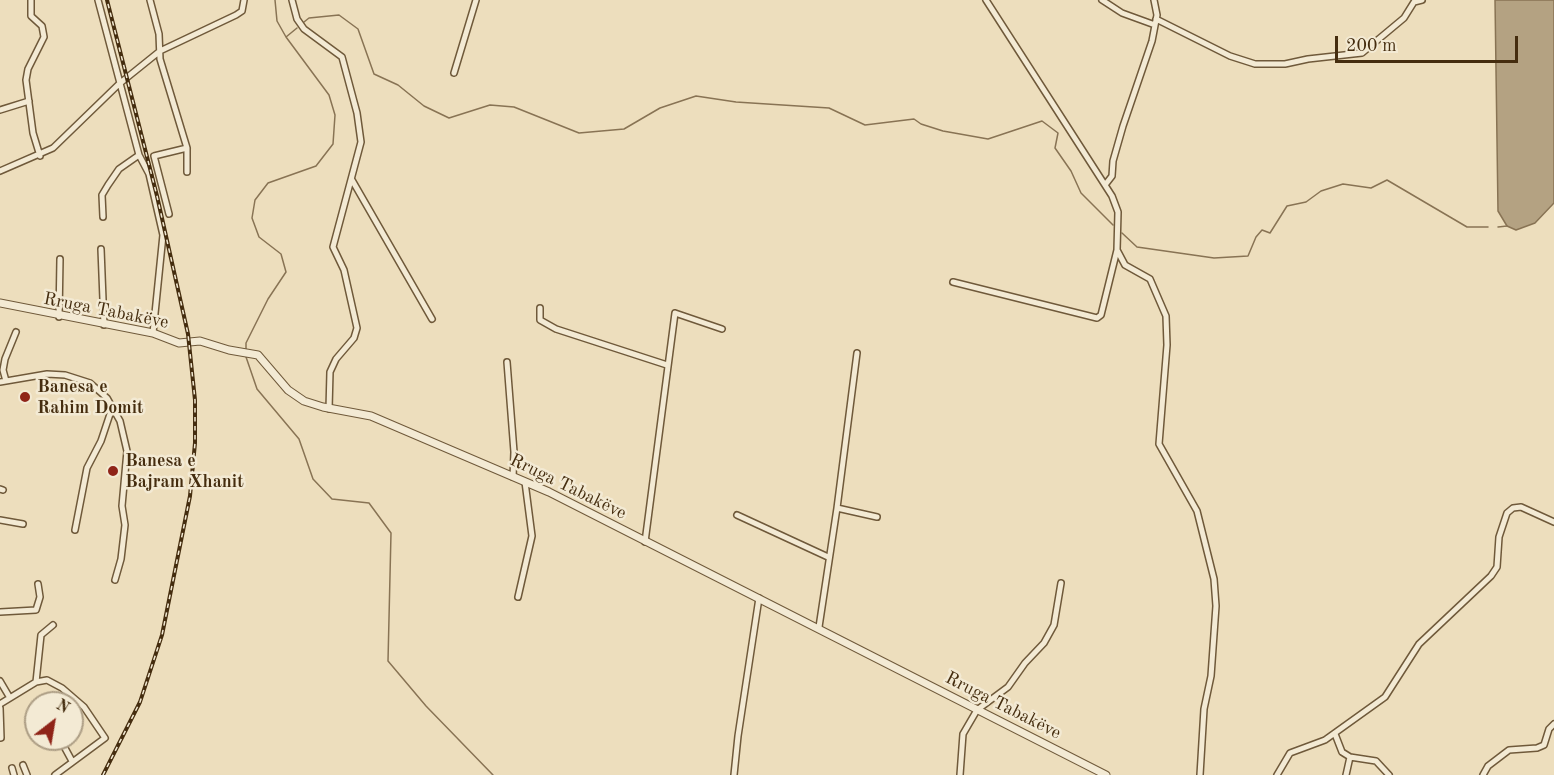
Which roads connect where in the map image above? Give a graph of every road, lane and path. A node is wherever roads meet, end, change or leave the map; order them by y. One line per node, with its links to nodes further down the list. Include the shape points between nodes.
1 (31, 0): 16 (street, via 31,16 42,26 44,37 28,69)
2 (98, 0): 15 (street)
3 (150, 0): 13 (street)
4 (244, 0): 13 (street, via 242,11 236,15)
5 (292, 0): 23 (street, via 304,29 337,51 344,62 361,142)
6 (476, 0): 14 (street)
7 (986, 0): 24 (street)
8 (1102, 0): 12 (street, via 1122,14)
9 (1154, 0): 11 (street)
10 (1422, 0): 11 (street, via 1414,2 1404,18 1362,53 1285,64 1255,64 1230,56)
11 (1156, 18): 12 (street)
12 (1155, 26): 24 (street, via 1113,160 1112,176)
13 (160, 51): 15 (street); 18 (street)
14 (454, 73)
15 (119, 84): 19 (street); 20 (street, via 64,139)
16 (28, 101): 17 (street); 20 (street)
17 (0, 110)
18 (186, 148): 22 (street); 25 (street, via 154,156)
19 (139, 155): 26 (street, via 120,168 102,195); 38 (street, via 149,174 163,242)
20 (40, 156): 21 (street)
21 (0, 171)
22 (188, 172)
23 (352, 180): 34 (street); 44 (street, via 333,247 344,270 357,328 330,372)
24 (1106, 185): 28 (street, via 1118,212)
25 (170, 214)
26 (103, 217)
27 (101, 249): 35 (street)
28 (1117, 250): 30 (street, via 1097,318); 81 (street, via 1125,265 1150,279 1166,316 1159,444 1197,511 1214,579 1216,606)
29 (60, 259): 33 (street)
30 (953, 282)
31 (0, 303): 33 (street, Rruga Tabakëve)
32 (540, 308): 41 (street, via 540,320 556,329)
33 (59, 317): 35 (street, Rruga Tabakëve)
34 (432, 319)
35 (104, 325): 38 (street, Rruga Tabakëve)
36 (722, 329): 41 (street, via 675,314)
37 (16, 332): 42 (street, via 5,359)
38 (153, 333): 44 (street, Rruga Tabakëve, via 179,343 200,341 250,352 263,358 296,396)
39 (857, 353): 47 (street)
40 (507, 362): 45 (street)
41 (667, 365): 54 (street)
42 (3, 381): 43 (street, via 47,374 77,378 90,383)
43 (112, 408): 53 (street, via 87,468); 56 (street, via 125,436 127,451 122,506 125,525)
44 (329, 409): 45 (street, Rruga Tabakëve, via 371,416)
45 (513, 477): 46 (street, Rruga Tabakëve)
46 (525, 482): 54 (street, Rruga Tabakëve); 59 (street, via 532,536)
47 (837, 508): 49 (street); 55 (street)
48 (737, 515): 55 (street)
49 (877, 517)
50 (0, 520): 52 (street)
51 (1554, 522): 70 (street, via 1521,507 1507,513 1499,537 1497,567 1491,576 1419,644 1385,697)
52 (23, 525)
53 (75, 530)
54 (645, 542): 60 (street, Rruga Tabakëve)
55 (828, 557): 63 (street)
56 (116, 580)
57 (1061, 583): 68 (street, via 1054,625 1044,643 1008,687)
58 (38, 584): 61 (street, via 40,597 36,609)
59 (519, 597)
60 (759, 598): 63 (street, Rruga Tabakëve); 78 (street)
61 (0, 612)
62 (53, 625): 65 (street, via 42,635)
63 (819, 627): 68 (street, Rruga Tabakëve)
64 (0, 681): 66 (street)
65 (36, 682): 66 (street); 74 (street, via 47,680 69,693 104,734 103,741)
66 (10, 698): 67 (street)
67 (0, 706): 71 (street)
68 (977, 710): 79 (street, via 963,734); 80 (street, Rruga Tabakëve)
69 (1554, 724): 85 (street, via 1544,744 1509,750 1488,766)
70 (1335, 734): 73 (street, via 1342,752); 82 (street, via 1290,753)
71 (1, 738)
72 (67, 751): 74 (street)
73 (1350, 757): 83 (street); 84 (street, via 1376,761)
74 (72, 761): 77 (street)
75 (23, 765): 76 (street)
76 (27, 775)
77 (55, 775)
78 (734, 775)
79 (960, 775)
80 (1106, 775)
81 (1200, 775)
82 (1277, 775)
83 (1346, 775)
84 (1389, 775)
85 (1483, 775)

